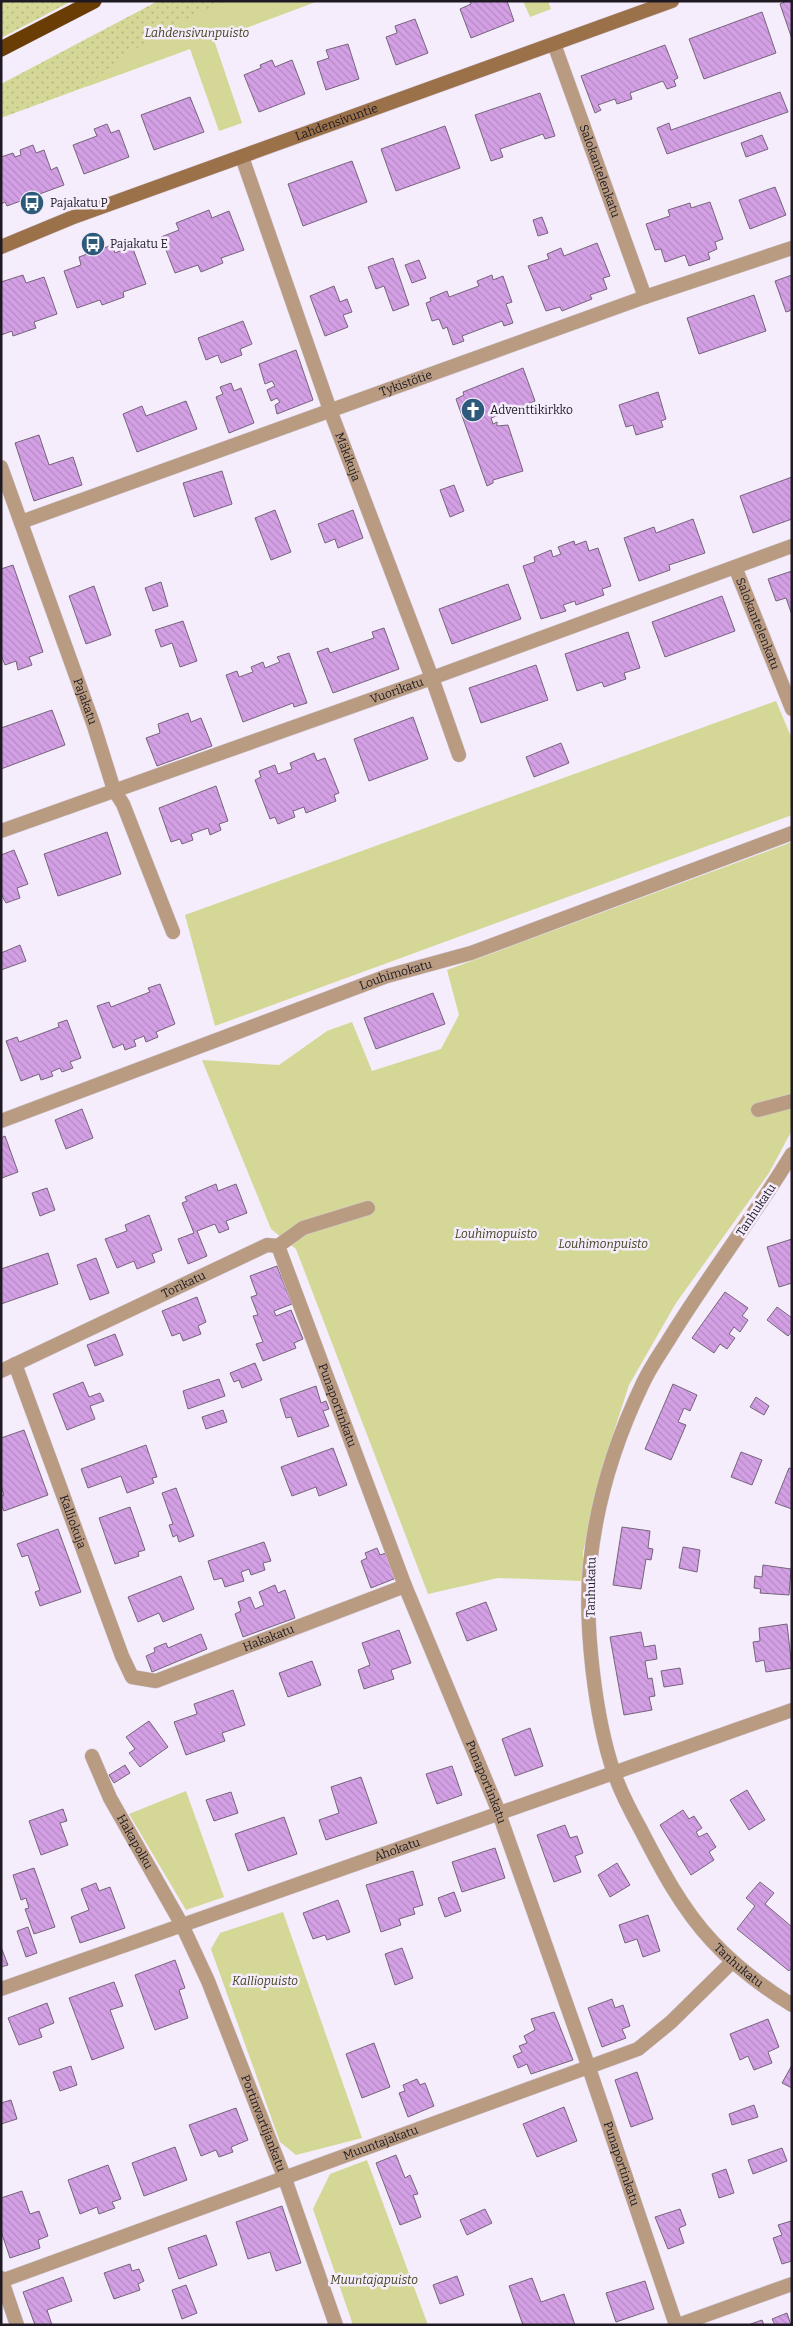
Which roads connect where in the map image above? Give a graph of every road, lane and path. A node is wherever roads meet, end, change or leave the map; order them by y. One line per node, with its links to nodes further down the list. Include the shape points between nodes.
1 (94, 1): 4 (highway)
2 (672, 1): 3 (main road, Lahdensivuntie)
3 (554, 44): 5 (main road, Lahdensivuntie); 8 (street, Salokantelenkatu)
4 (1, 50)
5 (242, 157): 6 (main road, Lahdensivuntie); 9 (street, Mäkikuja)
6 (1, 246)
7 (792, 248): 8 (street, Tykistötie)
8 (645, 297): 9 (street, Tykistötie)
9 (330, 410): 11 (street, Tykistötie); 14 (street, Mäkikuja)
10 (1, 467): 11 (street, Pajakatu)
11 (21, 522): 17 (street, Pajakatu)
12 (792, 546): 13 (street, Vuorikatu)
13 (735, 567): 14 (street, Vuorikatu); 15 (street, Salokantelenkatu)
14 (432, 678): 16 (street, Mäkikuja); 17 (street, Vuorikatu, via 133,786)
15 (792, 709)
16 (459, 755)
17 (114, 790): 18 (street, Vuorikatu); 20 (street, Pajakatu, via 123,804)
18 (1, 832)
19 (792, 833): 23 (street, Louhimokatu, via 471,953 387,976)
20 (173, 932)
21 (792, 1101): 22 (street)
22 (758, 1110)
23 (1, 1121)
24 (792, 1154): 33 (street, Tanhukatu, via 686,1311 643,1382 596,1518 589,1567 591,1652 598,1704)
25 (368, 1208): 26 (street, Torikatu, via 303,1228)
26 (278, 1246): 27 (street, Torikatu, via 268,1245); 29 (street, Punaportinkatu)
27 (15, 1364): 28 (street, Torikatu); 30 (street, Kalliokuja)
28 (1, 1371)
29 (405, 1586): 30 (street, Hakakatu, via 156,1681); 34 (street, Punaportinkatu)
30 (132, 1677)
31 (792, 1710): 33 (street, Ahokatu)
32 (92, 1756): 35 (street, Hakapolku, via 110,1798)
33 (614, 1774): 34 (street, Ahokatu); 36 (street, Tanhukatu, via 655,1857 683,1904)
34 (498, 1813): 35 (street, Ahokatu); 39 (street, Punaportinkatu)
35 (182, 1925): 37 (street, Ahokatu); 40 (street, Portinvartijankatu, via 208,1981)
36 (732, 1962): 38 (street, Tanhukatu); 39 (street, Muuntajakatu, via 671,2022 638,2049)
37 (1, 1988)
38 (792, 2005)
39 (589, 2068): 40 (street, Muuntajakatu); 45 (street, Punaportinkatu)
40 (284, 2179): 41 (street, Muuntajakatu); 44 (street, Portinvartijankatu)
41 (2, 2280): 43 (street)
42 (792, 2284): 45 (street)
43 (17, 2325)
44 (336, 2325)
45 (677, 2325)

